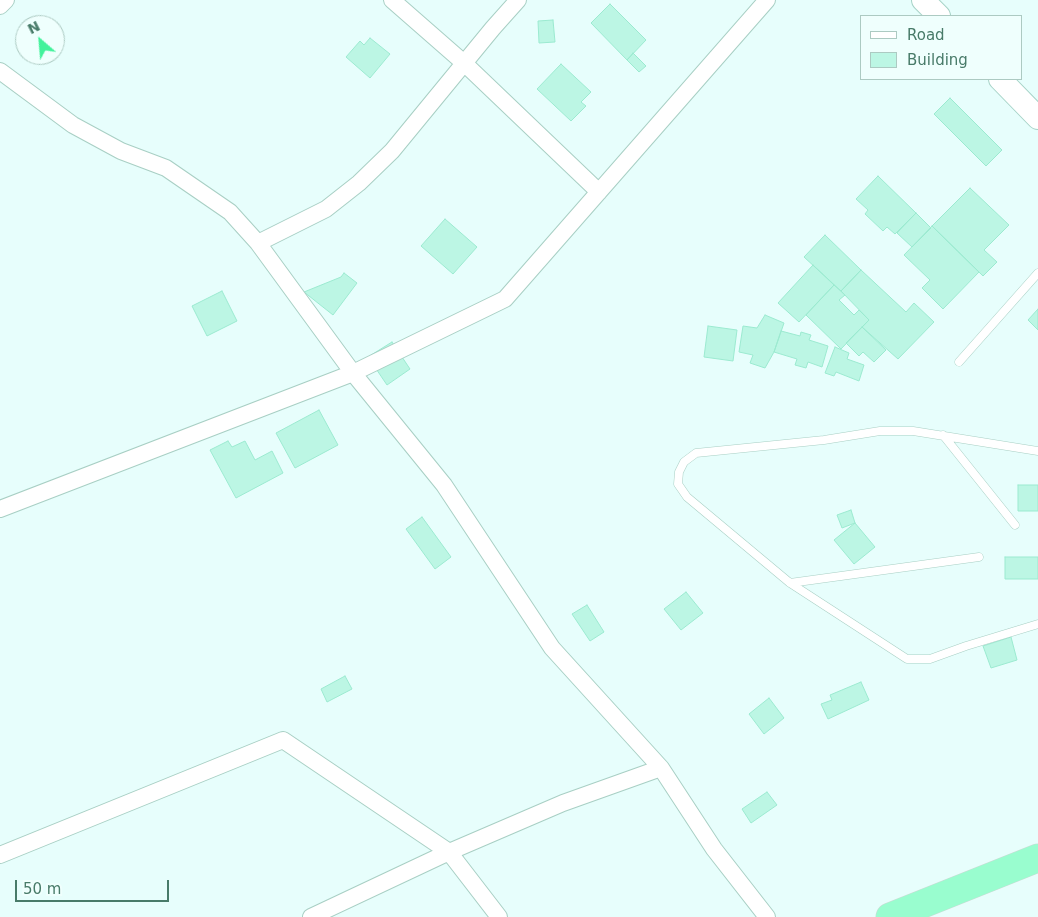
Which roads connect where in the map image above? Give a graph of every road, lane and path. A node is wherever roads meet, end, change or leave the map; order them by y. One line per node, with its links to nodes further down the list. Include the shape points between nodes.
1 (6, 0): 6 (street)
2 (392, 0): 8 (street)
3 (518, 0): 8 (street)
4 (767, 0): 12 (street)
5 (923, 0): 7 (street)
6 (0, 6)
7 (938, 15)
8 (464, 63): 12 (street); 13 (street, via 392,151 359,183 326,210)
9 (0, 71): 13 (street, via 74,125 121,150 166,168 230,212)
10 (1001, 80): 11 (street)
11 (1038, 118)
12 (599, 192): 16 (street, via 505,299)
13 (258, 243): 16 (street)
14 (1038, 273): 15 (lane)
15 (960, 362)
16 (353, 373): 19 (street); 24 (street, via 444,485 552,648)
17 (943, 435): 18 (lane); 20 (lane); 22 (lane, via 880,431 696,453 684,462 678,484 687,497)
18 (1038, 451)
19 (0, 509)
20 (1014, 525)
21 (979, 557): 22 (lane)
22 (790, 583): 23 (lane, via 907,659 930,659)
23 (1038, 624)
24 (661, 768): 25 (street, via 563,803); 31 (street, via 714,849)
25 (450, 852): 26 (street, via 283,740); 29 (street); 30 (street)
26 (0, 855)
27 (1038, 858): 28 (highway)
28 (900, 915)
29 (311, 917)
30 (499, 917)
31 (767, 917)

